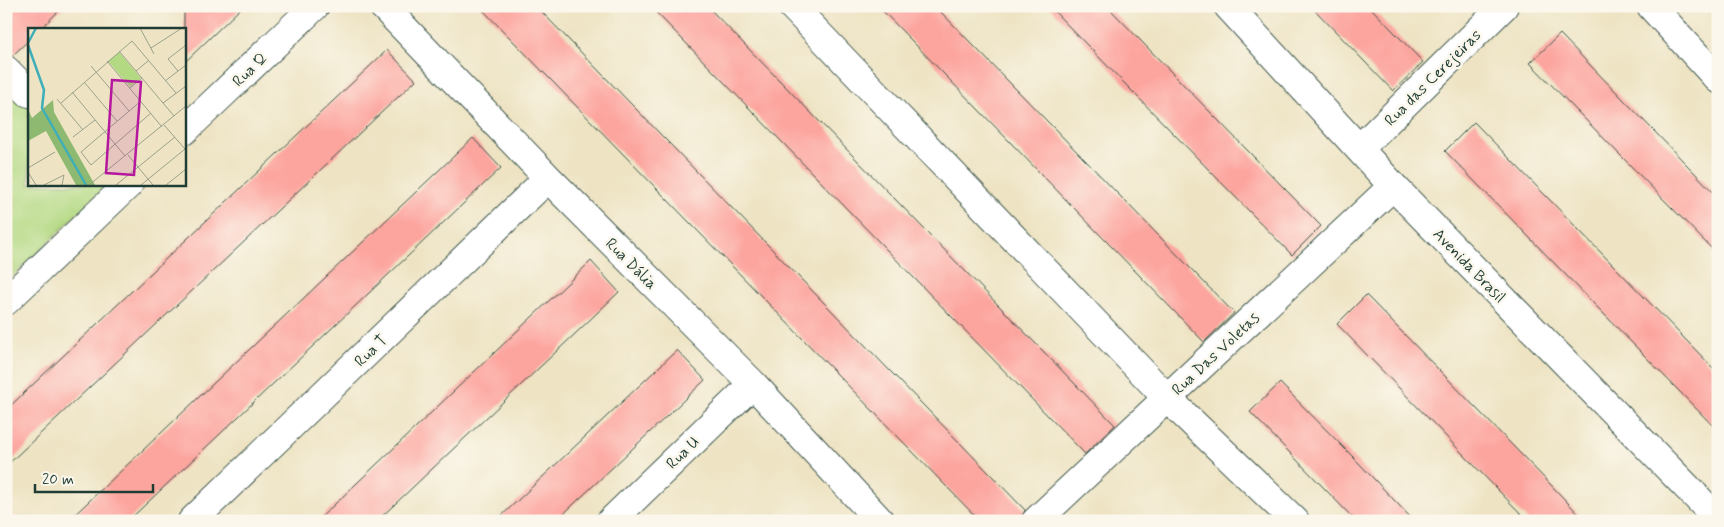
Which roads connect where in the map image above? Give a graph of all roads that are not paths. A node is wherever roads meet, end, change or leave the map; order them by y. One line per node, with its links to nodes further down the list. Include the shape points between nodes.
1 (315, 6): 10 (street, Rua Q)
2 (382, 6): 12 (street, Rua Dália)
3 (792, 6): 17 (street)
4 (1228, 6): 11 (street, Avenida Brasil)
5 (1504, 6): 11 (street, Rua das Cerejeiras)
6 (1651, 6): 8 (street)
7 (6, 70): 9 (street)
8 (1718, 78)
9 (28, 91)
10 (185, 130)
11 (1360, 148): 14 (street, Avenida Brasil)
12 (548, 178): 16 (street, Rua Dália); 19 (street, Rua T)
13 (124, 185): 15 (street)
14 (1393, 186): 17 (street, Rua Das Voletas); 18 (street, Avenida Brasil)
15 (6, 301)
16 (753, 384): 20 (street, Rua U); 21 (street, Rua Dália)
17 (1167, 398): 22 (street, Rua Das Voletas); 23 (street)
18 (1718, 519)
19 (192, 521)
20 (611, 521)
21 (880, 521)
22 (1036, 521)
23 (1295, 521)

